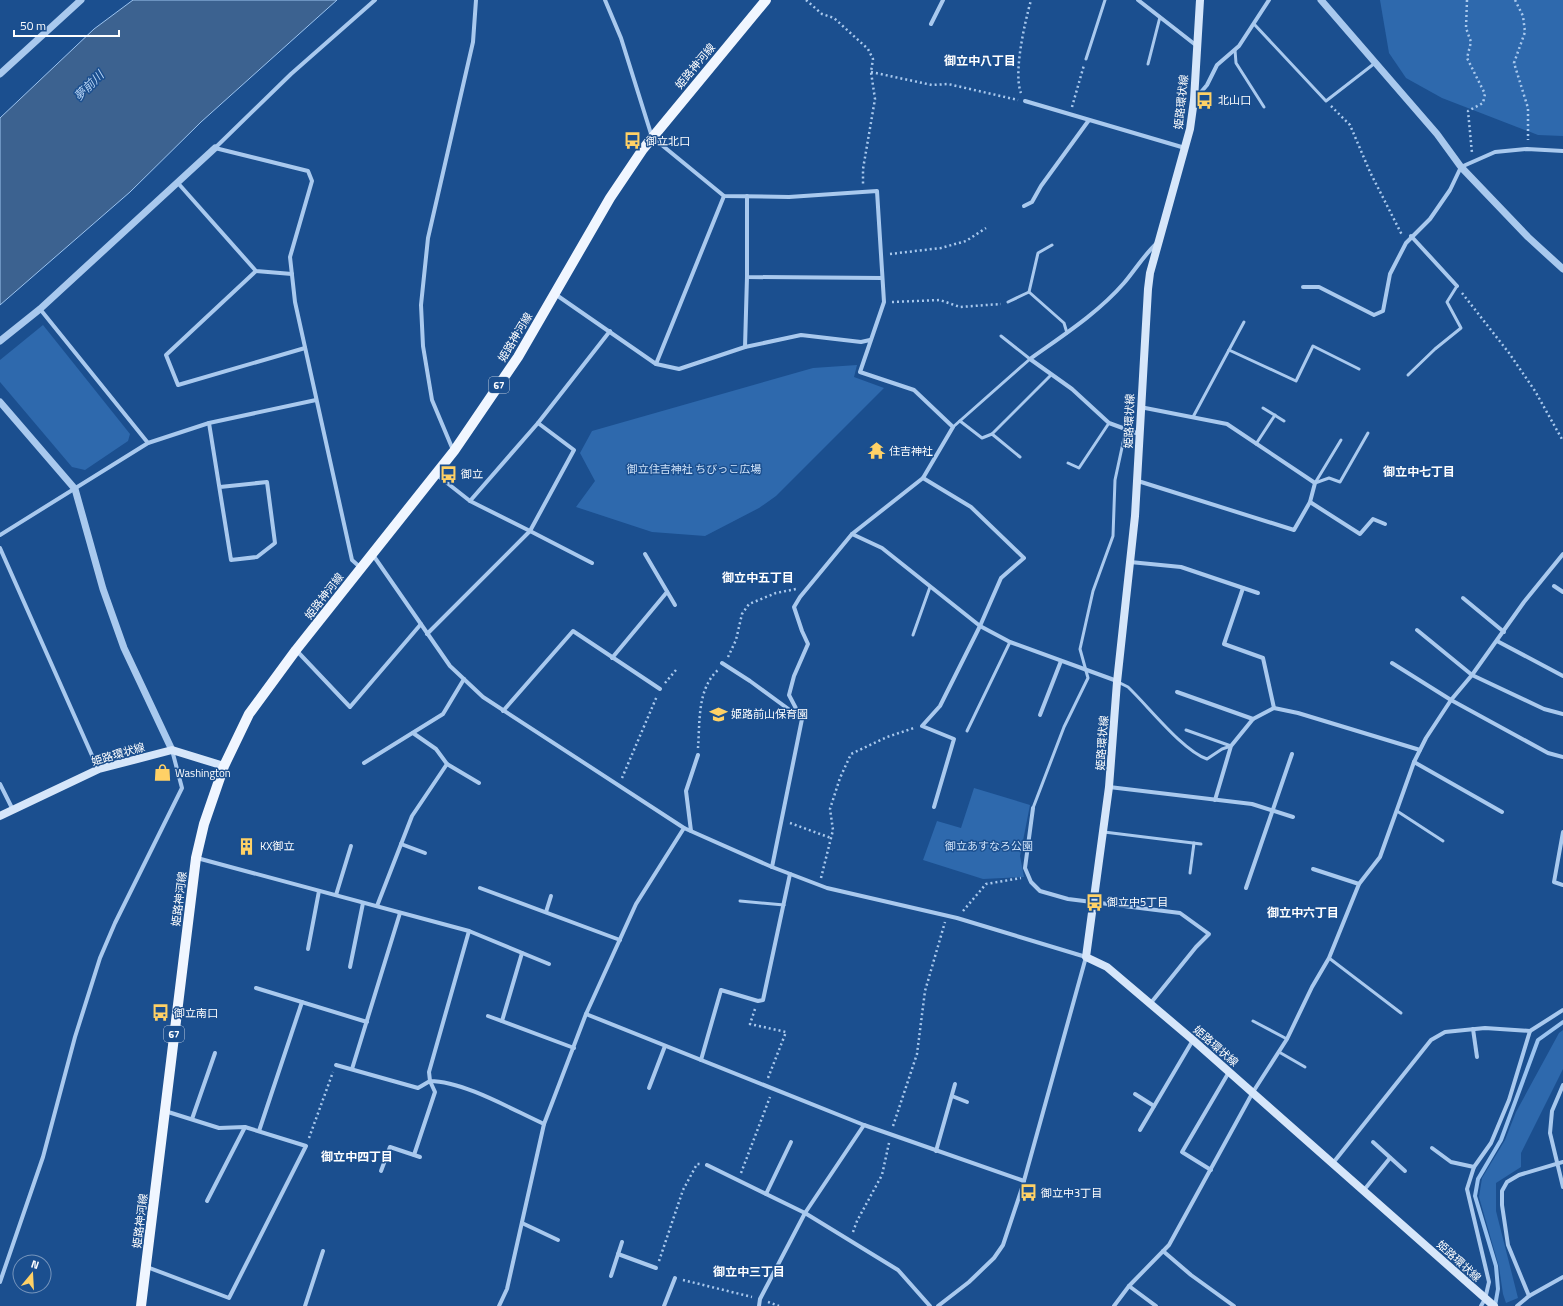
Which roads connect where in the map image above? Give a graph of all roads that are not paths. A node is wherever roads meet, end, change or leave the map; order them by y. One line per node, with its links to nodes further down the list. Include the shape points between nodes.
1 (81, 0): 20 (street)
2 (375, 0): 26 (street, via 291,74)
3 (476, 0): 81 (street, via 473,42 428,238 421,306 423,346 432,400)
4 (605, 0): 25 (street, via 622,38)
5 (766, 0): 25 (main road, 姫路神河線 / 67)
6 (943, 0): 13 (street)
7 (1105, 0): 17 (lane)
8 (1138, 0): 12 (street)
9 (1200, 0): 15 (main road, 姫路環状線)
10 (1269, 0): 14 (street)
11 (1321, 0): 18 (street)
12 (1160, 17): 15 (street); 19 (lane)
13 (931, 24)
14 (1254, 24): 16 (street); 18 (lane, via 1326,101)
15 (1197, 46): 21 (main road, 姫路環状線)
16 (1235, 50): 21 (street, via 1217,65 1207,85); 23 (lane, via 1236,62)
17 (1086, 59)
18 (1375, 63): 29 (street)
19 (1148, 64)
20 (0, 74)
21 (1194, 100): 27 (main road, 姫路環状線)
22 (1025, 102): 24 (street)
23 (1264, 107)
24 (1089, 120): 27 (street); 33 (street, via 1032,202)
25 (652, 137): 31 (street); 45 (main road, 姫路神河線 / 67, via 621,182)
26 (215, 148): 30 (street); 39 (street, via 308,171 312,181 290,257)
27 (1185, 148): 35 (main road, 姫路環状線)
28 (1563, 151): 29 (street, via 1527,149 1495,152)
29 (1462, 167): 34 (street, via 1430,219); 37 (street, via 1528,237)
30 (178, 182): 38 (street); 47 (street)
31 (724, 196): 32 (street); 58 (street)
32 (747, 196): 40 (street); 41 (street, via 789,197 877,191)
33 (1024, 206)
34 (1411, 236): 42 (street); 43 (street, via 1390,274 1383,310 1374,315 1319,286)
35 (1160, 240): 50 (street, via 1146,253 1123,284); 64 (main road, 姫路環状線, via 1148,289)
36 (1052, 245): 44 (lane, via 1038,253)
37 (1563, 269)
38 (256, 271): 39 (street); 55 (street, via 166,355 178,385)
39 (292, 274): 55 (street)
40 (747, 277): 41 (street); 54 (street)
41 (882, 278): 52 (street, via 884,302)
42 (1457, 286): 61 (lane, via 1447,302 1461,328)
43 (1303, 287)
44 (1029, 292): 46 (lane); 50 (lane, via 1064,323)
45 (554, 293): 49 (street); 81 (main road, 姫路神河線 / 67, via 518,357)
46 (1008, 302)
47 (40, 309): 53 (street); 79 (street)
48 (1244, 322): 56 (lane)
49 (610, 331): 58 (street); 71 (street)
50 (1067, 333): 57 (street)
51 (1001, 336): 57 (lane)
52 (870, 340): 54 (street, via 861,342 801,335); 73 (street, via 860,372 914,390)
53 (0, 341)
54 (745, 346): 58 (street, via 679,369)
55 (305, 348): 62 (street)
56 (1229, 350): 59 (lane, via 1296,381 1313,346); 67 (lane)
57 (1030, 359): 60 (street); 68 (lane)
58 (656, 364)
59 (1359, 369)
60 (1051, 375): 72 (street, via 1072,389); 75 (lane)
61 (1408, 375)
62 (316, 400): 70 (street); 102 (street, via 352,560)
63 (0, 402): 89 (street)
64 (1140, 407): 67 (street); 76 (main road, 姫路環状線)
65 (1263, 408): 66 (lane)
66 (1274, 415): 69 (lane); 80 (lane)
67 (1193, 417): 80 (street, via 1227,424)
68 (960, 421): 73 (lane); 75 (lane, via 982,438)
69 (1284, 421)
70 (210, 423): 79 (street); 88 (street)
71 (538, 423): 90 (street); 93 (street, via 574,450)
72 (1109, 423): 74 (street); 83 (lane, via 1079,468)
73 (953, 427): 85 (street)
74 (1126, 429): 76 (street); 124 (lane, via 1115,480 1113,536 1094,591 1080,649)
75 (992, 434): 82 (lane)
76 (1140, 434): 86 (main road, 姫路環状線)
77 (1368, 434): 87 (lane, via 1340,482 1329,478)
78 (1341, 440): 87 (lane)
79 (148, 443): 89 (street)
80 (1256, 444): 87 (street)
81 (454, 451): 84 (main road, 姫路神河線 / 67)
82 (1020, 457)
83 (1068, 462)
84 (436, 474): 90 (street); 97 (main road, 姫路神河線 / 67)
85 (923, 478): 94 (street); 112 (street, via 971,507 1024,558 1000,578)
86 (1138, 481): 91 (street, via 1294,530); 100 (main road, 姫路環状線)
87 (1315, 483): 91 (street)
88 (220, 487): 88 (street, via 231,560 257,557 275,543 268,482)
89 (75, 489): 95 (street); 142 (street, via 102,589 124,648)
90 (470, 501): 93 (street)
91 (1310, 502): 92 (street, via 1360,534 1373,519)
92 (1385, 524)
93 (530, 531): 101 (street); 115 (street)
94 (852, 534): 104 (street, via 882,548); 136 (street, via 794,606 808,644 789,695)
95 (0, 535)
96 (0, 548): 151 (street)
97 (373, 554): 102 (main road, 姫路神河線 / 67); 111 (street)
98 (645, 554): 106 (street)
99 (1563, 554): 114 (street)
100 (1130, 562): 105 (street, via 1181,566); 128 (main road, 姫路環状線)
101 (592, 563)
102 (361, 568): 119 (main road, 姫路神河線 / 67)
103 (1554, 586): 107 (street)
104 (930, 587): 112 (street); 116 (lane)
105 (1243, 588): 108 (street); 132 (street, via 1224,644 1263,658)
106 (667, 592): 110 (street); 120 (street)
107 (1563, 592)
108 (1258, 593)
109 (1463, 598): 114 (street)
110 (675, 606)
111 (421, 624): 115 (street); 119 (street, via 350,707)
112 (980, 626): 118 (street); 156 (street, via 940,706 922,726 954,739)
113 (1417, 630): 125 (street)
114 (1504, 632): 117 (street)
115 (427, 634): 127 (street, via 450,666)
116 (913, 635)
117 (1497, 641): 125 (street); 126 (street)
118 (1010, 642): 121 (street); 139 (lane)
119 (296, 650): 150 (main road, 姫路神河線 / 67, via 249,714)
120 (612, 658): 129 (street); 133 (street, via 573,631)
121 (1061, 661): 124 (street); 135 (street)
122 (1392, 663): 131 (street)
123 (723, 664): 136 (street)
124 (1086, 671): 128 (street); 157 (lane, via 1088,678 1064,727)
125 (1472, 675): 131 (street); 134 (street, via 1544,709)
126 (1563, 676)
127 (464, 679): 133 (street); 140 (street, via 443,714)
128 (1117, 682): 141 (lane, via 1128,687 1200,756 1207,759); 154 (main road, 姫路環状線)
129 (660, 689)
130 (1177, 692): 137 (street)
131 (1451, 700): 143 (street); 146 (street, via 1548,753)
132 (1274, 708): 137 (street); 143 (street, via 1298,712)
133 (503, 711): 164 (street)
134 (1563, 714)
135 (1040, 715)
136 (802, 719): 175 (street)
137 (1253, 719): 141 (street)
138 (1186, 730): 141 (lane)
139 (967, 731)
140 (413, 733): 148 (street); 149 (street, via 436,749)
141 (1231, 746): 155 (street)
142 (172, 750): 150 (main road); 151 (main road, 姫路環状線); 273 (street, via 182,788 114,923 100,958 75,1037 43,1157)
143 (1420, 750): 147 (street)
144 (698, 754): 165 (street, via 686,791)
145 (1292, 754): 159 (street)
146 (1563, 756)
147 (1414, 762): 160 (street); 161 (street)
148 (364, 763)
149 (447, 764): 152 (street); 170 (street, via 412,816)
150 (224, 766): 174 (main road, 姫路神河線 / 67, via 204,824)
151 (99, 769): 158 (main road, 姫路環状線)
152 (479, 783)
153 (0, 784): 158 (street)
154 (1109, 787): 155 (street); 166 (main road, 姫路環状線)
155 (1215, 800): 159 (street, via 1252,804)
156 (934, 808)
157 (1034, 808): 187 (street, via 1025,868 1031,882 1040,891 1068,899)
158 (13, 810): 162 (main road, 姫路環状線)
159 (1273, 811): 163 (street); 182 (street)
160 (1397, 811): 168 (lane); 179 (street, via 1380,857)
161 (1502, 812)
162 (0, 816)
163 (1293, 817)
164 (684, 828): 165 (street); 194 (street, via 636,904)
165 (691, 831): 175 (street)
166 (1103, 832): 169 (lane); 187 (main road, 姫路環状線)
167 (1563, 832): 180 (street, via 1554,882)
168 (1443, 840)
169 (1194, 843): 171 (lane); 177 (lane)
170 (401, 844): 173 (street); 190 (street)
171 (1201, 844)
172 (351, 846): 184 (street)
173 (426, 853)
174 (196, 858): 183 (street); 234 (main road, 姫路神河線 / 67)
175 (772, 867): 178 (street)
176 (1313, 869): 179 (street)
177 (1190, 873)
178 (790, 874): 189 (street); 197 (street, via 820,885 957,918)
179 (1359, 884): 198 (street)
180 (1563, 885)
181 (480, 888): 191 (street)
182 (1246, 888)
183 (319, 891): 184 (street); 195 (street)
184 (336, 895): 188 (street)
185 (551, 896): 191 (street)
186 (740, 901): 189 (lane)
187 (1094, 902): 197 (main road, 姫路環状線); 203 (street, via 1180,913 1209,934)
188 (363, 903): 190 (street); 200 (street)
189 (784, 905): 220 (street, via 763,1000 758,1001 721,990)
190 (376, 906): 192 (street)
191 (546, 912): 194 (street)
192 (400, 913): 193 (street); 210 (street)
193 (469, 931): 196 (street); 225 (street, via 429,1072)
194 (620, 940): 206 (street)
195 (308, 949)
196 (522, 953): 199 (street); 208 (street)
197 (1086, 957): 203 (main road, 姫路環状線, via 1106,966); 256 (street)
198 (1329, 958): 205 (lane); 213 (street)
199 (549, 964)
200 (350, 967)
201 (256, 988): 202 (street)
202 (302, 1002): 210 (street); 240 (street)
203 (1150, 1004): 214 (main road, 姫路環状線)
204 (1563, 1010): 212 (street)
205 (1401, 1013)
206 (586, 1014): 215 (street); 216 (street)
207 (488, 1016): 208 (street)
208 (502, 1021): 216 (street)
209 (1253, 1021): 213 (lane)
210 (367, 1022): 223 (street)
211 (1473, 1029): 212 (street); 219 (street); 249 (street, via 1445,1032 1431,1040)
212 (1530, 1031): 252 (street, via 1503,1114 1491,1143)
213 (1287, 1039): 217 (street)
214 (1193, 1040): 224 (main road, 姫路環状線); 233 (street)
215 (665, 1046): 220 (street); 228 (street)
216 (574, 1048): 236 (street)
217 (1278, 1052): 222 (lane); 229 (street)
218 (215, 1053): 235 (street)
219 (1477, 1057)
220 (701, 1060): 237 (street)
221 (336, 1065): 223 (street)
222 (1304, 1067)
223 (352, 1069): 225 (street, via 418,1088)
224 (1229, 1071): 229 (main road, 姫路環状線); 253 (street, via 1182,1152)
225 (430, 1081): 236 (street, via 440,1081 473,1092); 245 (street, via 435,1092)
226 (955, 1084): 231 (street)
227 (1563, 1085): 250 (street, via 1552,1111 1550,1133)
228 (649, 1088)
229 (1253, 1092): 249 (main road, 姫路環状線); 253 (street)
230 (1135, 1094): 233 (street)
231 (952, 1096): 232 (street); 244 (street)
232 (967, 1102)
233 (1154, 1106): 239 (street)
234 (165, 1111): 235 (street); 268 (main road, 姫路神河線 / 67)
235 (192, 1119): 238 (street, via 219,1128)
236 (544, 1124): 262 (street)
237 (864, 1125): 244 (street); 261 (street)
238 (245, 1127): 240 (street); 260 (street)
239 (1140, 1130)
240 (259, 1131): 268 (street, via 306,1146 229,1298)
241 (791, 1142): 259 (street)
242 (1373, 1142): 247 (street)
243 (1432, 1148): 252 (street, via 1451,1162)
244 (936, 1151): 256 (street)
245 (414, 1155): 246 (street); 254 (street, via 390,1147)
246 (420, 1157)
247 (1390, 1158): 255 (street); 258 (street)
248 (1563, 1162): 250 (street)
249 (1333, 1163): 258 (main road, 姫路環状線)
250 (1558, 1163): 257 (street); 275 (street, via 1519,1175 1508,1182 1502,1191 1508,1245)
251 (707, 1165): 259 (street)
252 (1474, 1167): 276 (street, via 1467,1189 1489,1282)
253 (1211, 1170): 266 (street, via 1169,1245)
254 (381, 1171)
255 (1405, 1171)
256 (1024, 1181): 283 (street, via 1003,1245 994,1258 969,1282)
257 (1563, 1188)
258 (1364, 1190): 276 (main road, 姫路環状線)
259 (766, 1194): 261 (street)
260 (207, 1201)
261 (805, 1213): 281 (street, via 760,1299); 282 (street, via 898,1270)
262 (522, 1223): 263 (street); 279 (street, via 507,1289)
263 (558, 1240)
264 (622, 1242): 267 (street)
265 (323, 1251): 278 (street)
266 (1163, 1251): 274 (street); 286 (street)
267 (618, 1254): 269 (street); 270 (street)
268 (146, 1267): 277 (main road, 姫路神河線 / 67)
269 (656, 1268)
270 (611, 1276)
271 (1563, 1277): 275 (street)
272 (675, 1278): 280 (street)
273 (0, 1282)
274 (1129, 1286): 284 (street); 285 (street)
275 (1529, 1296): 287 (street)
276 (1488, 1303)
277 (141, 1306)
278 (305, 1306)
279 (500, 1306)
280 (664, 1306)
281 (759, 1306)
282 (930, 1306)
283 (938, 1306)
284 (1114, 1306)
285 (1156, 1306)
286 (1234, 1306)
287 (1517, 1306)

